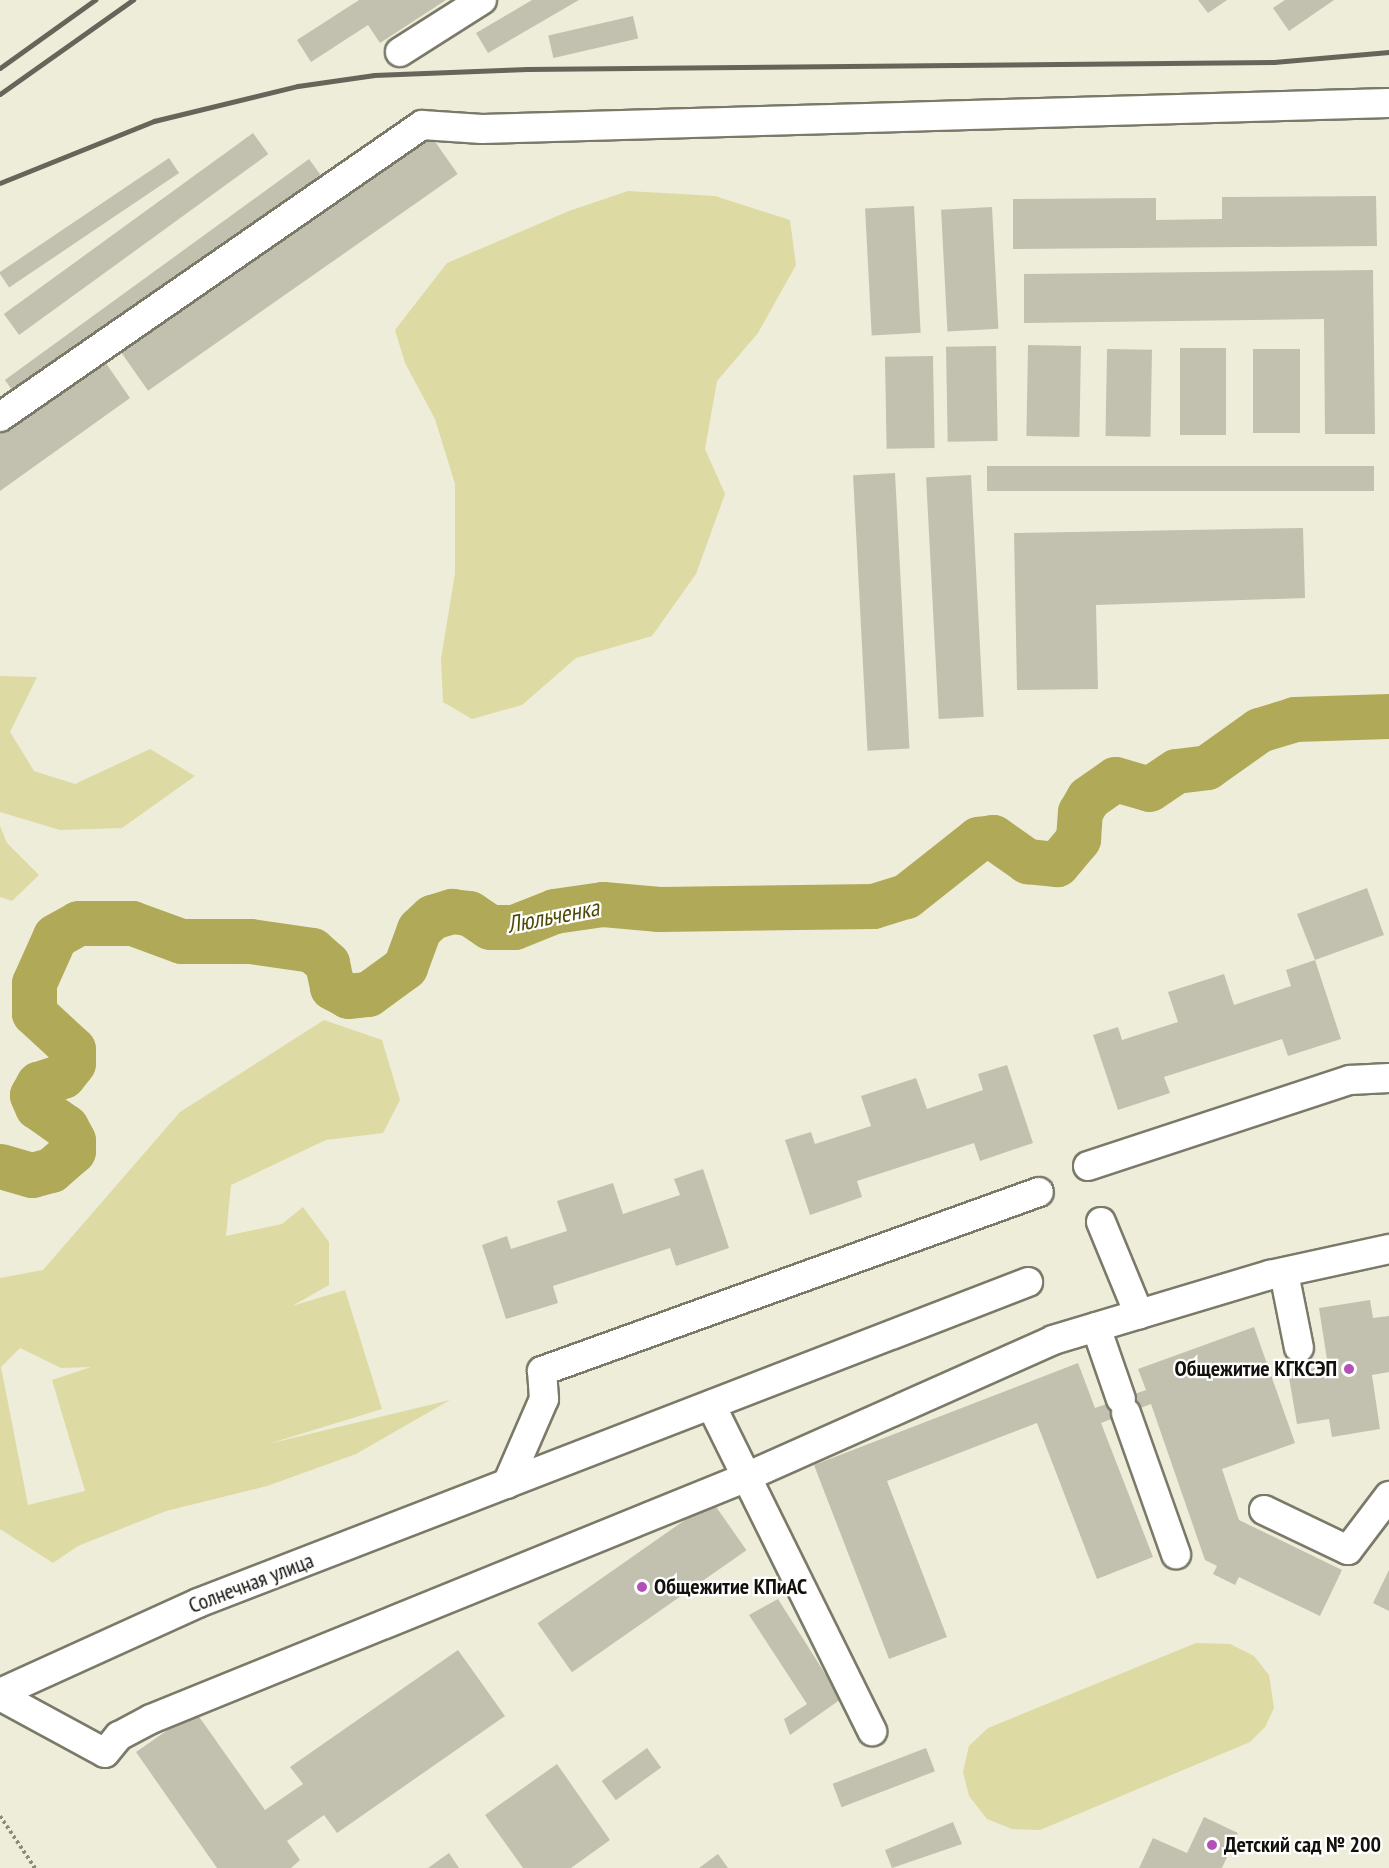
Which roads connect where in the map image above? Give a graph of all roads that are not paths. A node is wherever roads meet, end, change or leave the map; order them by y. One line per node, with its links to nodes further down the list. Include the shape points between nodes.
1 (482, 0): 2 (street)
2 (400, 52)
3 (1389, 104): 4 (street, via 482,129 422,125)
4 (0, 417)
5 (1389, 1078): 6 (street, via 1350,1080)
6 (1088, 1166)
7 (1039, 1192): 17 (street, via 542,1371 544,1399)
8 (1101, 1222): 12 (street)
9 (1389, 1249): 10 (street)
10 (1284, 1273): 12 (street); 14 (street)
11 (1028, 1282): 15 (street, Солнечная улица)
12 (1139, 1314): 13 (street)
13 (1096, 1327): 16 (street, via 1053,1340); 20 (street)
14 (1299, 1348)
15 (711, 1405): 16 (street); 17 (street, Солнечная улица)
16 (746, 1477): 21 (street, via 151,1719 119,1736 105,1753); 22 (street)
17 (507, 1484): 21 (street, Солнечная улица, via 198,1603)
18 (1389, 1496): 19 (street, via 1348,1550)
19 (1264, 1510)
20 (1176, 1554)
21 (0, 1694)
22 (872, 1731)

